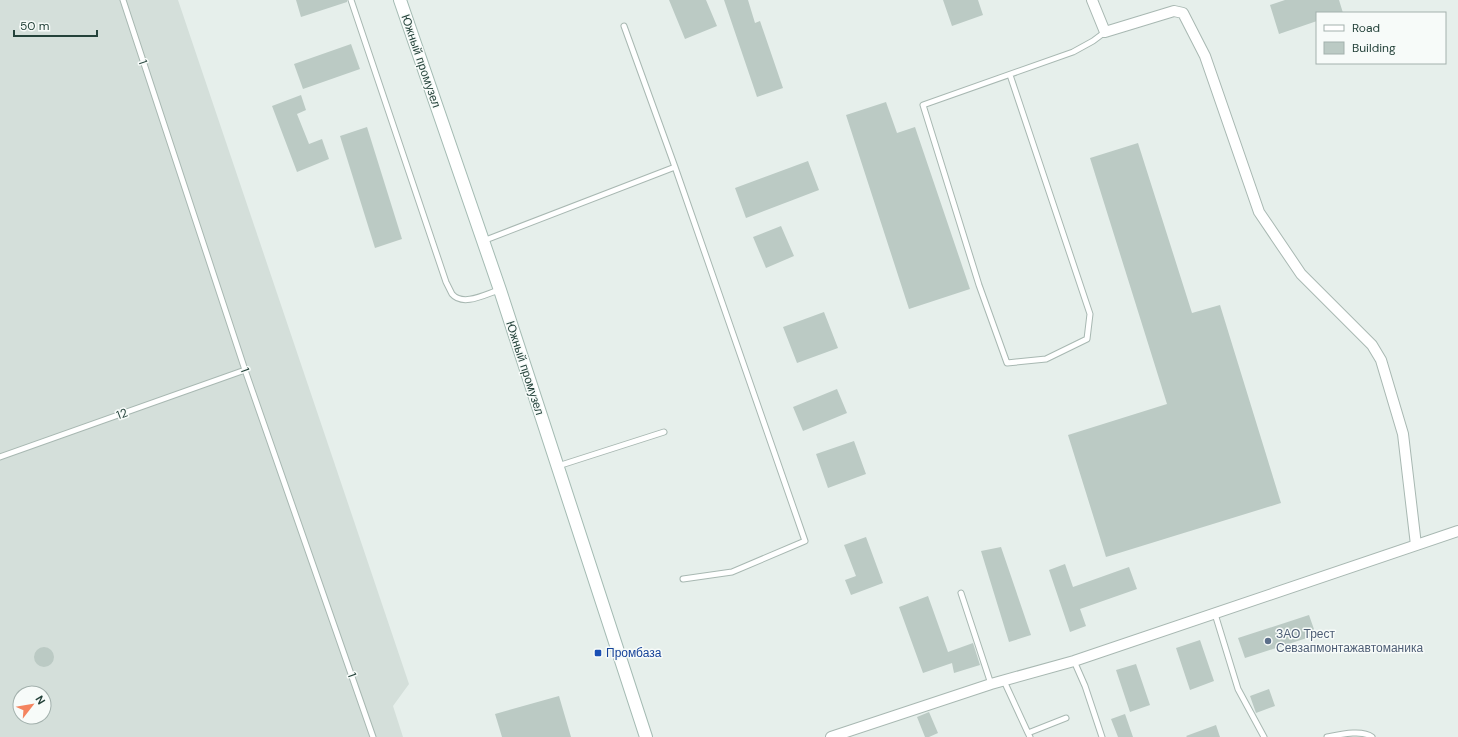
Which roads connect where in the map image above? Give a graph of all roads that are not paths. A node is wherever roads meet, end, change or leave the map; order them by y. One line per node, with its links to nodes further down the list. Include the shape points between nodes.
1 (123, 0): 11 (lane, 1 / 1)
2 (351, 0): 10 (lane, via 452,294 466,300)
3 (400, 0): 9 (street, Южный промузел)
4 (1092, 0): 6 (street)
5 (624, 26): 8 (lane)
6 (1105, 32): 7 (lane, via 1073,52); 16 (street, via 1174,11 1183,13 1205,56 1259,212 1301,274 1372,345 1381,360 1403,434)
7 (1010, 75): 7 (lane, via 1090,314 1087,339 1046,359 1007,363 979,285 923,105)
8 (675, 167): 9 (lane); 17 (lane, via 805,541 732,572)
9 (483, 241): 10 (street, Южный промузел)
10 (500, 290): 14 (street, Южный промузел)
11 (245, 370): 13 (lane, 12 / 12); 25 (lane, 1 / 1)
12 (664, 432): 14 (lane)
13 (0, 457)
14 (557, 466): 26 (street, Южный промузел)
15 (1458, 531): 16 (street)
16 (1416, 545): 19 (street)
17 (683, 579)
18 (961, 593): 22 (lane)
19 (1215, 614): 20 (street); 29 (lane, via 1238,689)
20 (1074, 661): 21 (street); 28 (lane)
21 (1004, 681): 22 (street); 24 (lane)
22 (991, 684): 27 (street)
23 (1066, 718): 24 (lane)
24 (1029, 735)
25 (373, 737)
26 (646, 737)
27 (831, 737)
28 (1102, 737)
29 (1264, 737)
30 (1326, 737): 31 (lane, via 1348,733 1368,734)
31 (1372, 737)

